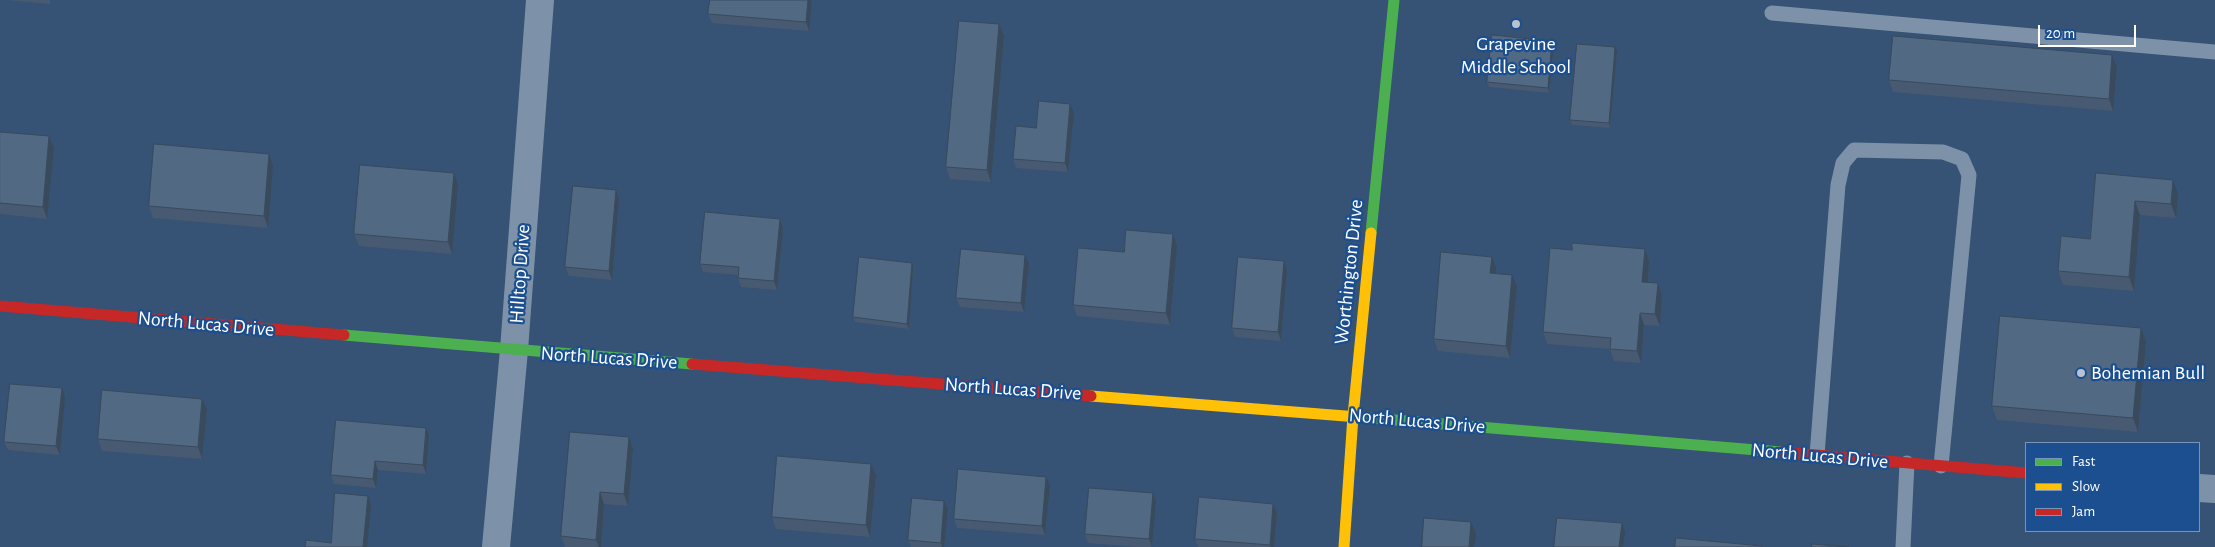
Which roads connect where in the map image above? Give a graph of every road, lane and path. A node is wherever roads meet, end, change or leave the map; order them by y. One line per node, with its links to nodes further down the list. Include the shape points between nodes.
1 (540, 0): 6 (street, Hilltop Drive)
2 (1394, 0): 7 (street, Worthington Drive)
3 (1772, 13): 4 (lane)
4 (2215, 52)
5 (0, 306): 6 (street, North Lucas Drive)
6 (514, 350): 7 (street, North Lucas Drive); 14 (street, Hilltop Drive)
7 (1353, 416): 8 (street, North Lucas Drive); 15 (street, Worthington Drive)
8 (1817, 455): 9 (street, North Lucas Drive); 10 (lane, via 1838,185 1843,163 1854,150 1942,152 1962,160 1968,175)
9 (1907, 463): 10 (street, North Lucas Drive); 16 (lane)
10 (1942, 466): 11 (street, North Lucas Drive)
11 (2025, 473)
12 (2200, 488): 13 (street)
13 (2215, 489)
14 (496, 547)
15 (1344, 547)
16 (1903, 547)

